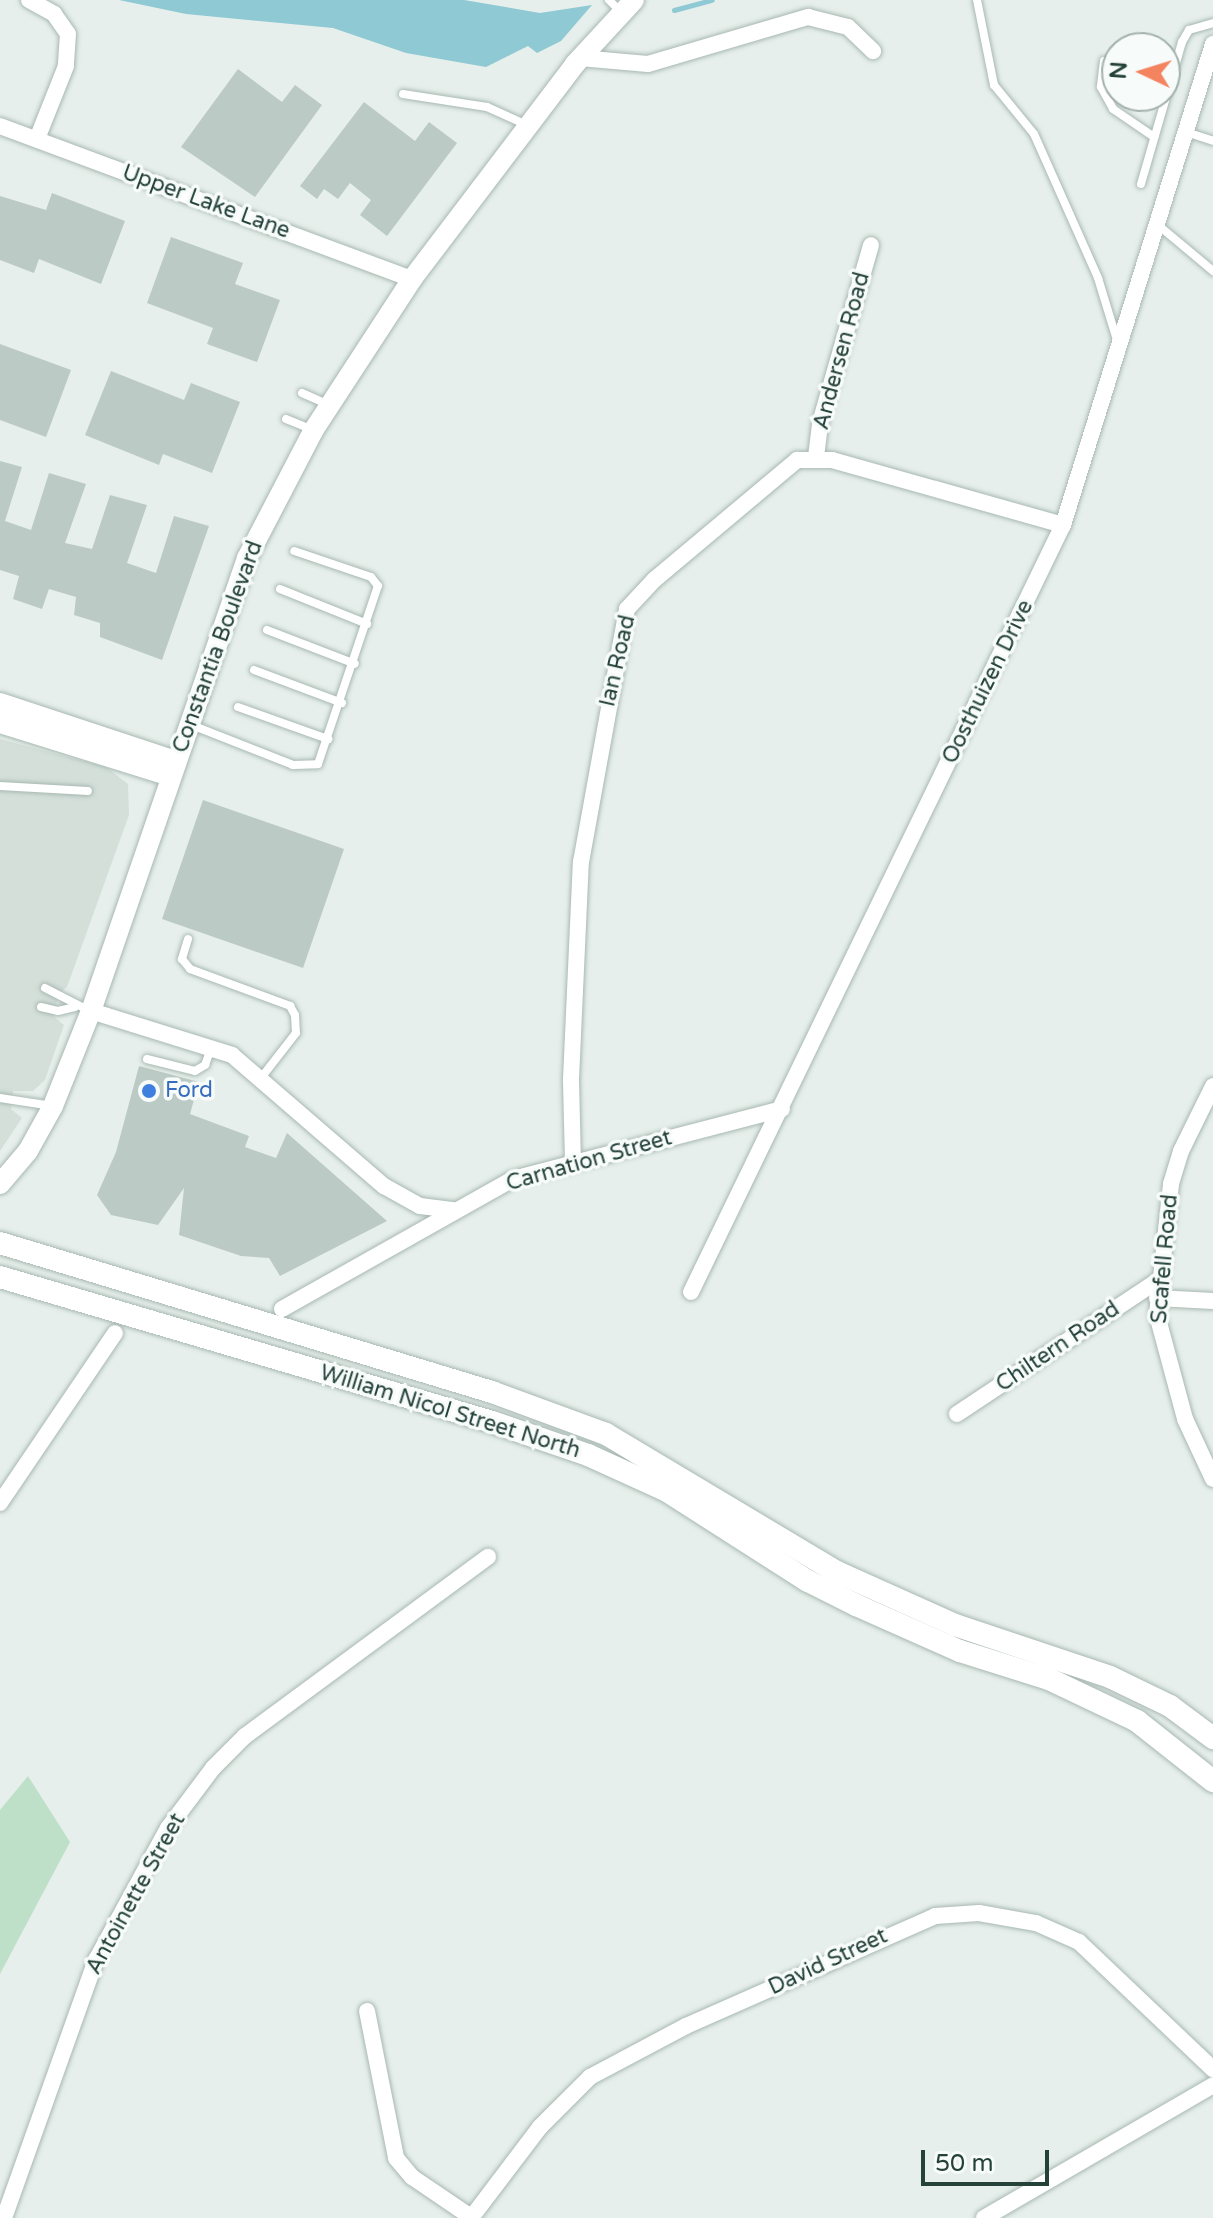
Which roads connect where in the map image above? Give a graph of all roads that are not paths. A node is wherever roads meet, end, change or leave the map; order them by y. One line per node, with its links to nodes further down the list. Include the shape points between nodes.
1 (29, 0): 14 (street, via 54,14 68,34 69,48)
2 (977, 0): 21 (lane, via 994,85 1034,134 1098,278)
3 (622, 6): 7 (street, Constantia Boulevard)
4 (1213, 23): 13 (lane, via 1189,30 1182,42)
5 (1213, 44): 12 (street, Oosthuizen Drive)
6 (873, 51): 7 (street, via 848,27 808,17 648,64)
7 (580, 58): 11 (street, Constantia Boulevard)
8 (403, 94): 11 (lane, via 487,107)
9 (1117, 112): 13 (lane)
10 (0, 126): 14 (street, Upper Lake Lane)
11 (528, 126): 20 (street, Constantia Boulevard)
12 (1186, 132): 15 (lane); 17 (street, Oosthuizen Drive)
13 (1154, 137): 16 (lane)
14 (37, 139): 20 (street, Upper Lake Lane)
15 (1213, 141)
16 (1141, 184)
17 (1157, 224): 19 (lane); 21 (street, Oosthuizen Drive)
18 (871, 245): 26 (street, Andersen Road, via 820,423)
19 (1213, 271)
20 (412, 279): 23 (street, Constantia Boulevard)
21 (1119, 349): 27 (street, Oosthuizen Drive)
22 (302, 393): 23 (lane)
23 (329, 405): 25 (street, Constantia Boulevard)
24 (286, 419): 25 (lane)
25 (313, 431): 38 (street, Constantia Boulevard, via 247,558)
26 (816, 457): 27 (street); 54 (street, Ian Road, via 788,464 665,570 627,609 620,628 581,862 571,1079)
27 (1063, 525): 53 (street, Oosthuizen Drive)
28 (294, 551): 30 (lane, via 371,577 378,586)
29 (280, 589): 30 (lane)
30 (367, 624): 32 (lane)
31 (267, 630): 32 (lane)
32 (355, 664): 35 (lane)
33 (254, 670): 35 (lane)
34 (0, 703): 40 (street)
35 (342, 703): 39 (lane)
36 (238, 707): 39 (lane)
37 (0, 723): 40 (street)
38 (188, 724): 39 (lane, via 307,766 318,764); 40 (street, Constantia Boulevard)
39 (328, 739)
40 (173, 768): 46 (street, Constantia Boulevard)
41 (0, 786): 42 (lane)
42 (88, 791)
43 (188, 939): 49 (lane, via 182,959 190,969 290,1006 295,1015 296,1033)
44 (45, 988): 46 (lane)
45 (41, 1007): 46 (lane)
46 (83, 1009): 47 (street); 52 (street, Constantia Boulevard)
47 (212, 1045): 48 (lane, via 205,1065 195,1071); 49 (street)
48 (147, 1059)
49 (261, 1078): 56 (street, via 384,1186 420,1206)
50 (1213, 1086): 59 (street, Scafell Road, via 1175,1167)
51 (0, 1098): 52 (lane)
52 (53, 1106): 55 (street, Constantia Boulevard, via 28,1151)
53 (782, 1109): 54 (street, Carnation Street); 60 (street, Oosthuizen Drive)
54 (573, 1163): 56 (street, Carnation Street, via 513,1179)
55 (0, 1184)
56 (454, 1210): 62 (street, Carnation Street)
57 (0, 1243): 68 (main road, William Nicol Street North, via 492,1392 606,1434 837,1572 955,1625 1110,1677 1170,1706)
58 (0, 1277): 69 (main road, William Nicol Street North, via 588,1455 667,1491 808,1581 856,1605 1113,1708 1166,1741)
59 (1158, 1289): 61 (street); 64 (street, Chiltern Road); 65 (street, Scafell Road, via 1158,1331 1189,1429)
60 (691, 1292)
61 (1213, 1301)
62 (282, 1309)
63 (115, 1333): 66 (street)
64 (957, 1414)
65 (1213, 1479)
66 (0, 1503)
67 (488, 1557): 73 (street, Antoinette Street, via 245,1736 213,1768 168,1828 96,1960)
68 (1213, 1738)
69 (1213, 1781)
70 (367, 2011): 74 (street, via 396,2158 412,2177)
71 (1213, 2069): 74 (street, David Street, via 1079,1942 1036,1923 979,1913 935,1916 686,2026 590,2077 540,2127)
72 (1213, 2085): 75 (street)
73 (4, 2218)
74 (471, 2218)
75 (984, 2218)

